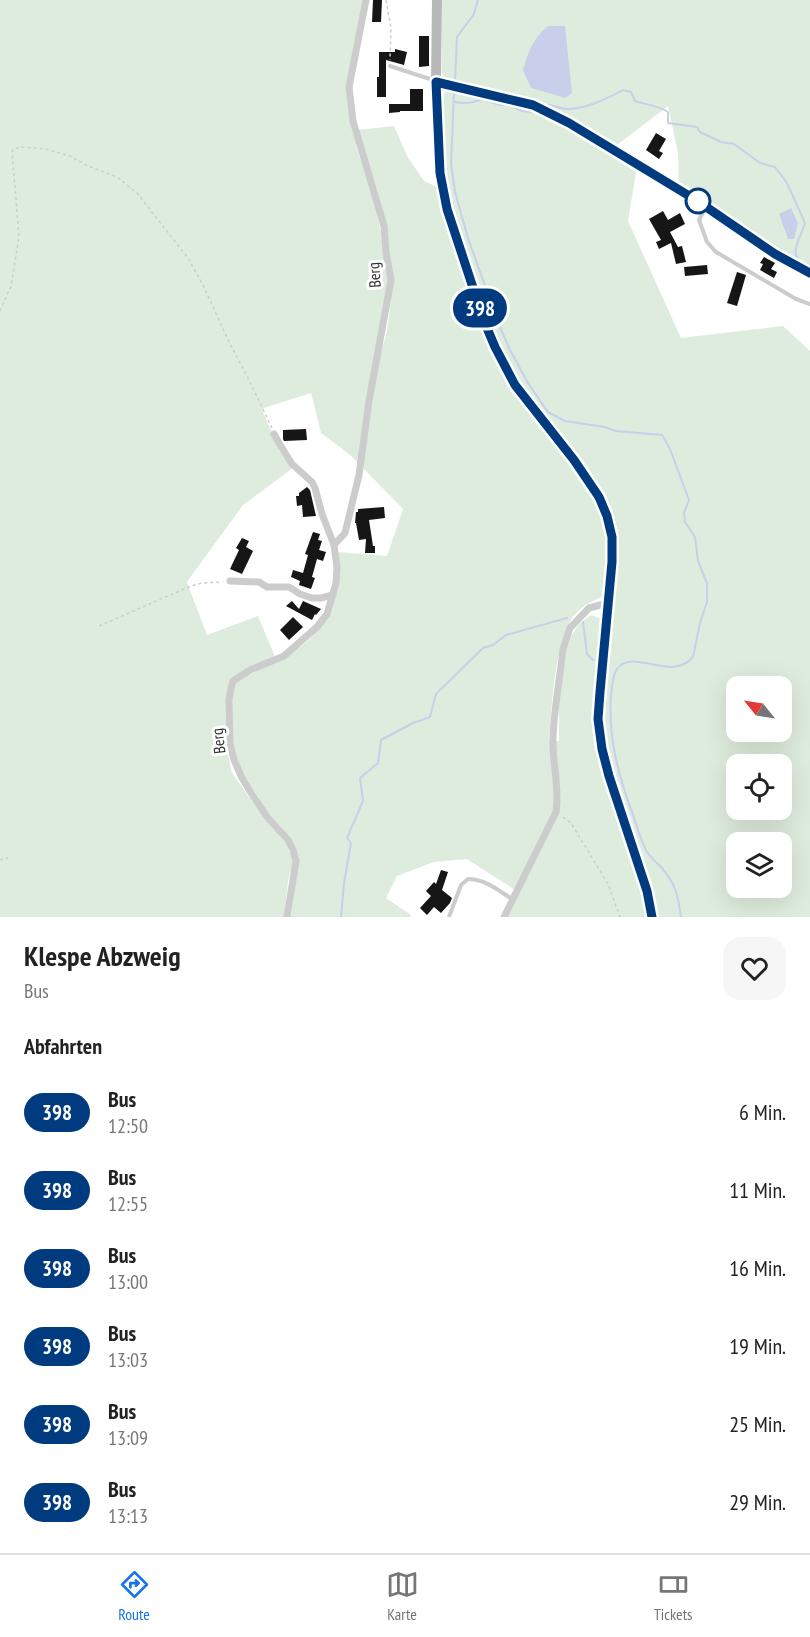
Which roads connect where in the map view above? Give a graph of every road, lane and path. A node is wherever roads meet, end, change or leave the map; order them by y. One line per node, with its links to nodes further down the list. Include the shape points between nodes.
1 (366, 0): 11 (street, Berg, via 349,87 353,121 384,226 391,280 359,475 345,533)
2 (386, 0): 4 (path, via 391,27)
3 (437, 0): 5 (main road)
4 (390, 66): 5 (lane)
5 (436, 82): 6 (street, via 533,105); 14 (main road, via 440,173 447,209 495,347 515,385 574,460 607,516 612,537)
6 (706, 206): 7 (street); 8 (lane, via 699,220 706,242 716,252)
7 (810, 273)
8 (810, 304)
9 (0, 310): 10 (path, via 11,286 19,237 12,151 19,147 46,149 117,177 137,193 188,258)
10 (274, 434): 11 (street, Berg, via 292,464 312,482)
11 (334, 545): 13 (street, Berg, via 337,567)
12 (230, 581): 13 (street, via 259,582 267,588 289,587 312,598); 15 (path, via 191,586)
13 (333, 595): 20 (street, Berg, via 327,614 317,627 284,656 233,681 230,694 230,744 234,760 253,796 288,840 296,861)
14 (608, 603): 16 (street, via 589,608 570,628 563,649 553,737); 24 (main road, via 598,719 602,749)
15 (99, 626)
16 (556, 812): 19 (street); 23 (path, via 571,823 608,884)
17 (8, 858): 18 (path)
18 (0, 860)
19 (513, 899): 21 (lane, via 487,883 468,879 461,885); 22 (street)
20 (287, 917)
21 (449, 917)
22 (504, 917)
23 (620, 917)
24 (652, 917)

